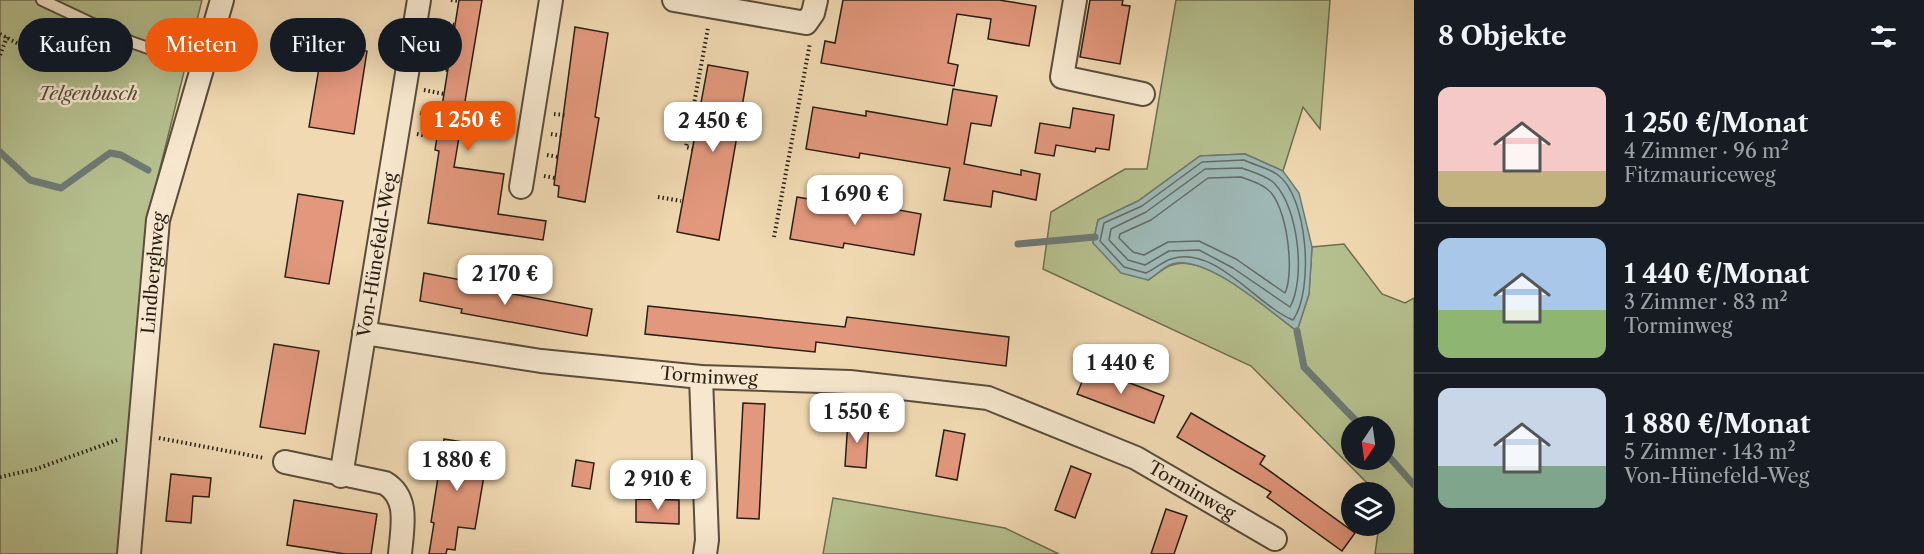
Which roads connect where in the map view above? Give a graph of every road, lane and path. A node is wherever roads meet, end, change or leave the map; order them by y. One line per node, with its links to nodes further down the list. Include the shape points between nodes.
1 (42, 0): 11 (lane)
2 (222, 0): 12 (street, Lindberghweg)
3 (419, 0): 27 (street, Von-Hünefeld-Weg)
4 (451, 0): 9 (path)
5 (551, 0): 23 (street)
6 (674, 0): 10 (street)
7 (816, 0): 13 (street)
8 (1075, 0): 19 (street, via 1062,77)
9 (459, 1)
10 (712, 7): 13 (street); 20 (path)
11 (79, 17): 15 (path, via 54,56 35,53); 16 (lane)
12 (217, 18)
13 (806, 23): 26 (path, via 811,48)
14 (0, 34): 15 (path)
15 (7, 37): 17 (path)
16 (145, 47)
17 (0, 55)
18 (201, 72): 29 (street, Lindberghweg, via 158,220)
19 (1143, 94)
20 (695, 96): 21 (path); 22 (path, via 686,147)
21 (702, 98)
22 (693, 149)
23 (521, 188)
24 (658, 197): 25 (path)
25 (681, 201)
26 (774, 237)
27 (364, 333): 28 (street, Torminweg, via 541,361); 31 (street, Von-Hünefeld-Weg)
28 (701, 377): 33 (street, Torminweg, via 850,382 988,398 1136,458); 36 (street)
29 (140, 434): 30 (path); 32 (path); 34 (street, Lindberghweg)
30 (285, 462): 31 (street)
31 (341, 476): 35 (street, via 384,483 402,498)
32 (0, 477)
33 (1275, 539)
34 (129, 554)
35 (400, 554)
36 (705, 554)

